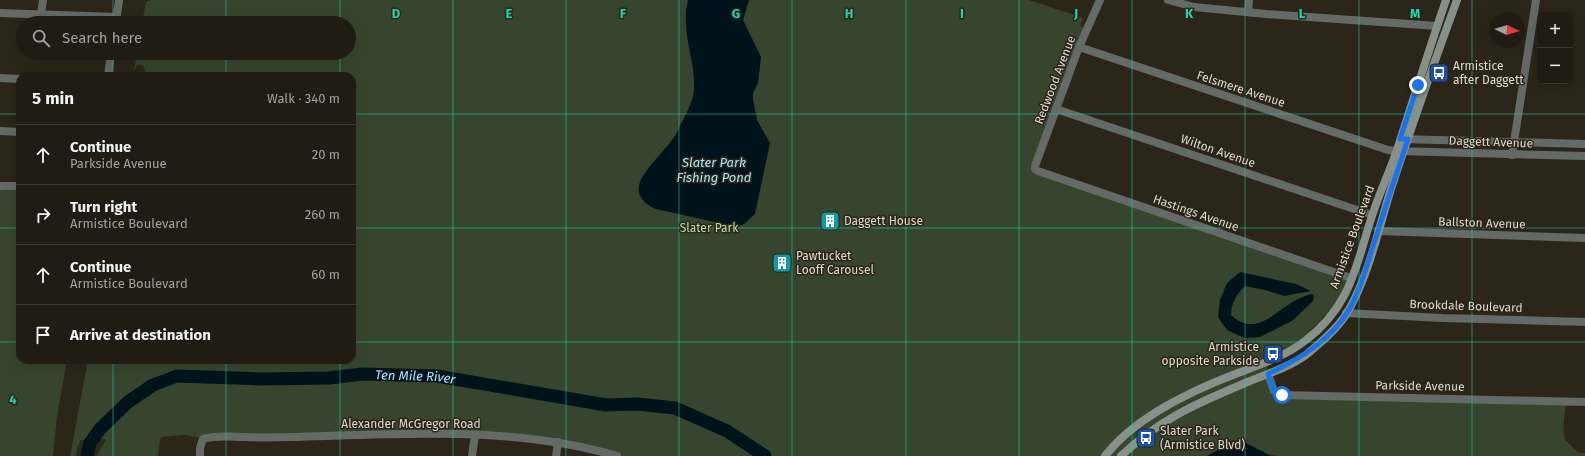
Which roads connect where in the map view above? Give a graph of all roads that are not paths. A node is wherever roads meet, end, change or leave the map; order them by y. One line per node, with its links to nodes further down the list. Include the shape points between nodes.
1 (43, 0): 11 (street)
2 (120, 0): 13 (street)
3 (1100, 0): 15 (street, Redwood Avenue)
4 (1168, 0): 9 (street, via 1194,7)
5 (1249, 0): 9 (street)
6 (1446, 0): 14 (main road, Armistice Boulevard)
7 (1457, 0): 23 (main road, Armistice Boulevard)
8 (1536, 0): 24 (street)
9 (1248, 12): 14 (street)
10 (0, 13): 11 (street)
11 (41, 14): 12 (street)
12 (66, 16)
13 (118, 16)
14 (1437, 26): 23 (main road, Armistice Boulevard)
15 (1079, 47): 20 (street, Redwood Avenue); 26 (street, Felsmere Avenue, via 1388,150)
16 (110, 60): 17 (street)
17 (109, 72)
18 (0, 78): 19 (street)
19 (16, 79)
20 (1056, 109): 29 (street, Redwood Avenue); 32 (street, Wilton Avenue)
21 (0, 131): 22 (street)
22 (16, 132)
23 (1404, 139): 24 (street, Daggett Avenue); 26 (main road, Armistice Boulevard)
24 (1515, 143): 25 (street, Daggett Avenue); 27 (street)
25 (1585, 144)
26 (1401, 151): 27 (street, Daggett Avenue); 32 (main road, Armistice Boulevard); 33 (main road, Armistice Boulevard)
27 (1512, 155): 28 (street, Daggett Avenue)
28 (1585, 156)
29 (1035, 169): 35 (street, Hastings Avenue)
30 (0, 186): 31 (street)
31 (16, 186)
32 (1372, 215): 35 (main road, Armistice Boulevard)
33 (1378, 231): 34 (street, Ballston Avenue); 36 (main road, Armistice Boulevard, via 1360,286)
34 (1585, 238)
35 (1351, 278): 46 (main road, Armistice Boulevard, via 1334,313 1306,340 1281,356 1197,390 1163,408 1124,436)
36 (1346, 313): 37 (street, Brookdale Boulevard); 38 (main road, Armistice Boulevard, via 1304,356)
37 (1585, 322)
38 (1268, 374): 39 (street, Parkside Avenue, via 1274,391 1282,395); 47 (main road, Armistice Boulevard, via 1189,408 1139,439)
39 (1585, 402)
40 (475, 435): 41 (street, Alexander McGregor Road); 42 (street, Alexander McGregor Road, via 424,433 211,437 203,439); 43 (street)
41 (558, 442): 44 (street); 45 (street, Alexander McGregor Road)
42 (200, 456)
43 (472, 456)
44 (556, 456)
45 (617, 456)
46 (1105, 456)
47 (1121, 456)

